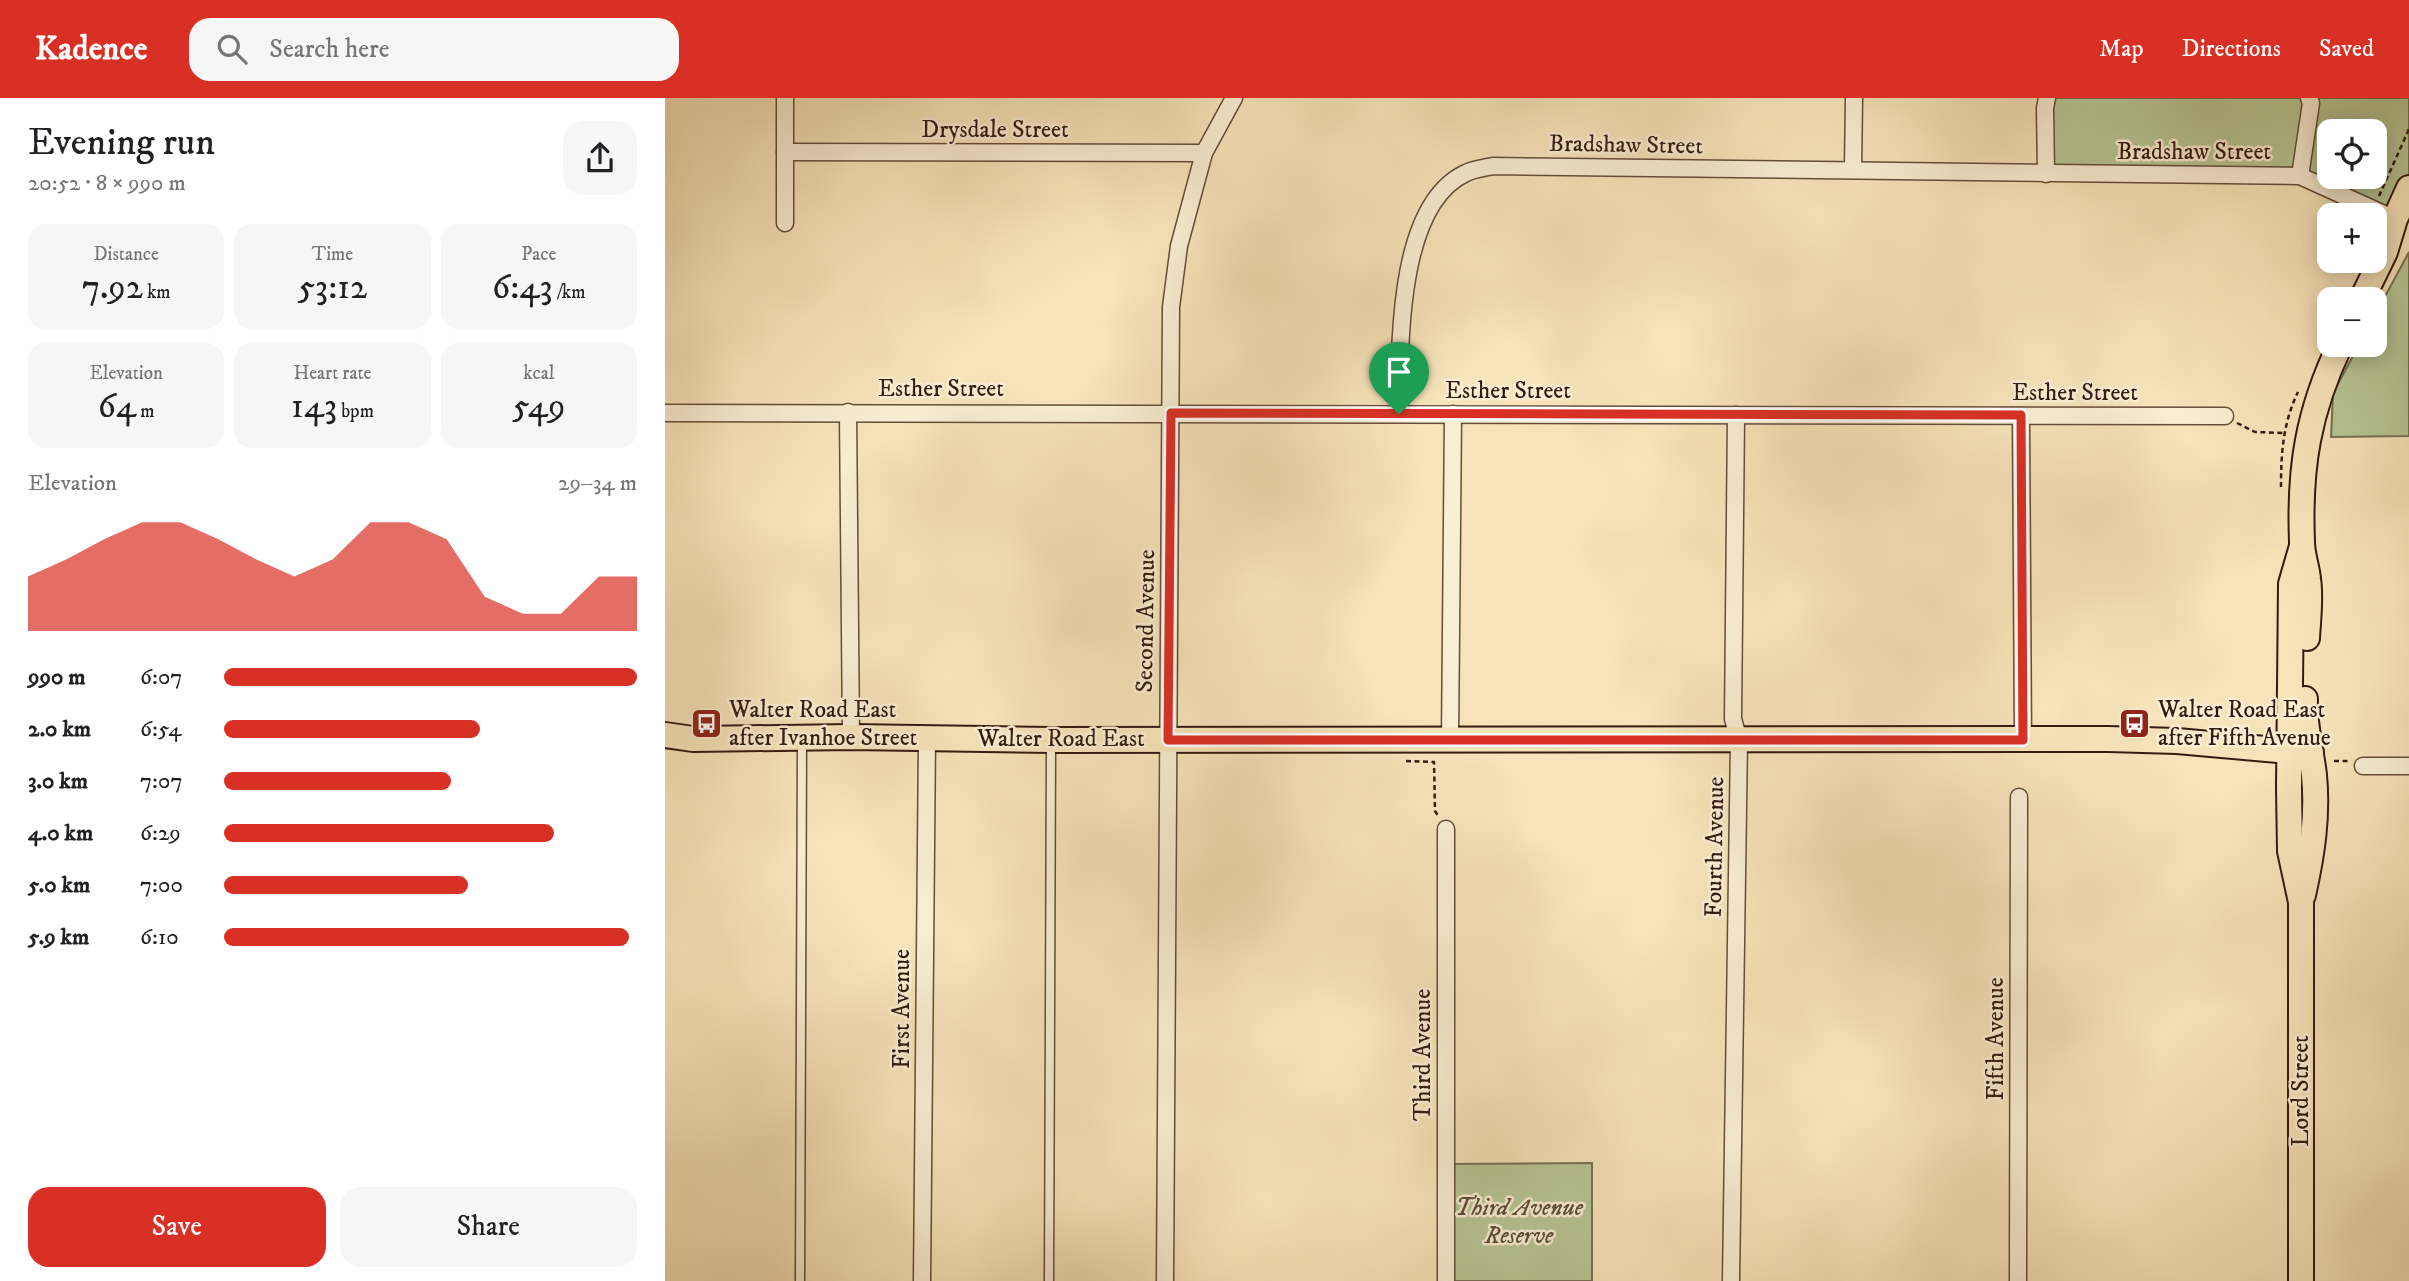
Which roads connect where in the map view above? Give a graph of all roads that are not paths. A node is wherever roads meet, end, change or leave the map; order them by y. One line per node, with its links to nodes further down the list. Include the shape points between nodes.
1 (785, 98): 6 (street)
2 (1234, 98): 7 (street, Second Avenue)
3 (1854, 98): 8 (street)
4 (2047, 98): 9 (street)
5 (2309, 98): 10 (street, Bradshaw Street)
6 (785, 152): 7 (street, Drysdale Street); 14 (street)
7 (1204, 153): 18 (street, Second Avenue, via 1174,274)
8 (1853, 170): 9 (street, Bradshaw Street); 19 (street, Bradshaw Street, via 1493,166 1465,173 1440,194 1409,265 1401,320)
9 (2046, 174): 10 (street, Bradshaw Street)
10 (2300, 176): 12 (street, Bradshaw Street)
11 (2409, 188): 13 (main road)
12 (2360, 203)
13 (2387, 211)
14 (785, 223)
15 (2335, 357): 35 (main road, Lord Street, via 2304,456)
16 (848, 412): 17 (street, Esther Street); 18 (street, Esther Street); 25 (street)
17 (665, 413)
18 (1171, 413): 19 (street, Esther Street); 30 (street, Second Avenue)
19 (1399, 414): 20 (street, Esther Street)
20 (1453, 414): 21 (street, Esther Street); 31 (street)
21 (1736, 415): 22 (street, Esther Street); 32 (street, Fourth Avenue, via 1733,719)
22 (2021, 415): 23 (street, Esther Street); 33 (street)
23 (2225, 416)
24 (665, 735): 27 (main road, Walter Road East)
25 (851, 737): 26 (main road, Walter Road East); 28 (main road, Walter Road East)
26 (927, 738): 29 (main road, Walter Road East); 41 (street, First Avenue)
27 (693, 740): 28 (main road, Walter Road East); 34 (main road, Walter Road East)
28 (802, 740): 40 (lane)
29 (1051, 740): 30 (main road, Walter Road East); 42 (lane)
30 (1168, 740): 31 (main road, Walter Road East); 43 (street, Second Avenue)
31 (1450, 740): 32 (main road, Walter Road East)
32 (1739, 740): 33 (main road, Walter Road East); 45 (street, Fourth Avenue)
33 (2023, 740): 35 (main road, Walter Road East, via 2177,741)
34 (665, 744)
35 (2308, 756): 47 (main road, Lord Street, via 2290,851 2301,902)
36 (2363, 766): 37 (street)
37 (2409, 766)
38 (2019, 797): 46 (street, Fifth Avenue)
39 (1446, 829): 44 (street, Third Avenue)
40 (800, 1281)
41 (922, 1281)
42 (1049, 1281)
43 (1165, 1281)
44 (1446, 1281)
45 (1731, 1281)
46 (2018, 1281)
47 (2301, 1281)

